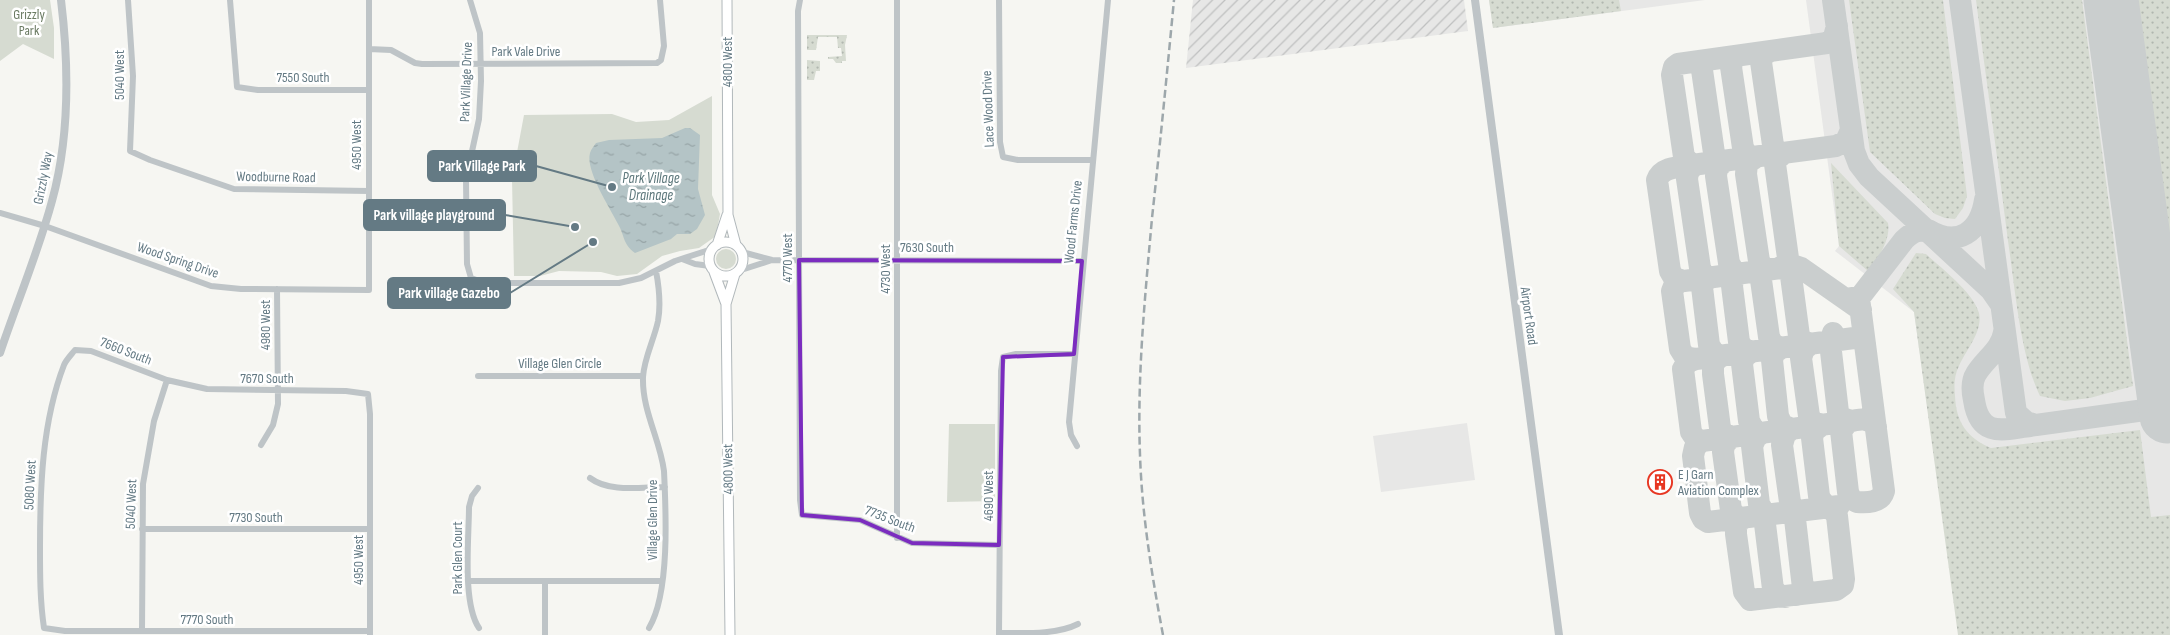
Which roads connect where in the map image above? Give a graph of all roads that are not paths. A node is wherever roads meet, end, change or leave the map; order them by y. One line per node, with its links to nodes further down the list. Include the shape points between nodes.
1 (61, 0): 21 (street, Grizzly Way, via 67,70 66,103 57,180)
2 (128, 0): 16 (street, 5040 West, via 133,76)
3 (230, 0): 15 (street, 7550 South, via 237,87 258,90)
4 (368, 0): 13 (street, 4950 West)
5 (470, 0): 14 (street, Park Village Drive, via 480,33)
6 (660, 0): 14 (street, Park Vale Drive, via 664,46 661,60 657,63)
7 (727, 0): 20 (main road, 4800 West)
8 (800, 0): 26 (street, 4770 West)
9 (897, 0): 27 (street, 4730 West)
10 (999, 0): 17 (street, Lace Wood Drive, via 1000,142 1003,157)
11 (1108, 0): 17 (street, Wood Farms Drive)
12 (1475, 0): 65 (street, Airport Road)
13 (369, 49): 14 (street, Park Vale Drive, via 391,50 415,63); 15 (street, 4950 West)
14 (482, 64): 30 (street, Park Village Drive, via 479,118 466,179 470,278 485,283 619,283)
15 (369, 90): 18 (street, 4950 West)
16 (130, 151): 18 (street, Woodburne Road, via 234,189)
17 (1092, 160): 28 (street, Wood Farms Drive)
18 (369, 191): 33 (street, 4950 West)
19 (0, 213): 21 (street, Wood Spring Drive)
20 (728, 215): 22 (main road, 4800 West); 23 (main road, 4800 West)
21 (45, 226): 32 (street, Wood Spring Drive, via 211,286); 36 (street, Grizzly Way)
22 (715, 247): 23 (main road, via 727,242); 24 (street, Park Village Drive); 29 (main road, 4800 West, via 709,256)
23 (739, 248): 25 (street, 7630 South); 31 (main road, 4800 West, via 743,261)
24 (682, 259): 29 (street); 30 (street, Park Village Drive)
25 (772, 260): 26 (street, 7630 South); 31 (street, 7630 South)
26 (799, 260): 27 (street, 7630 South); 48 (street, 4770 West)
27 (897, 260): 28 (street, 7630 South); 51 (street, 4730 West)
28 (1082, 261): 37 (street, Wood Farms Drive)
29 (712, 269): 31 (main road, via 725,276); 34 (main road, 4800 West)
30 (656, 271): 39 (street, Village Glen Drive, via 658,321)
31 (736, 272): 34 (main road, 4800 West)
32 (277, 289): 33 (street, Wood Spring Drive); 41 (street, 4980 West)
33 (369, 290)
34 (726, 304): 64 (main road, 4800 West)
35 (75, 350): 40 (street, 7660 South, via 91,351); 57 (street, 5080 West, via 65,364 59,382 44,459 40,605)
36 (0, 353)
37 (1074, 354): 44 (street, Wood Farms Drive, via 1069,422); 52 (street, 4690 West, via 1003,357)
38 (478, 376): 39 (street, Village Glen Circle)
39 (643, 376): 46 (street, Village Glen Drive, via 645,404 662,460)
40 (167, 380): 41 (street, 7670 South, via 208,389); 49 (street, 5040 West, via 147,452)
41 (278, 391): 42 (street, 7670 South); 43 (street, 4980 West, via 276,415)
42 (368, 394): 50 (street, 4950 West)
43 (261, 445)
44 (1077, 446)
45 (590, 478): 46 (street, via 610,487)
46 (665, 487): 55 (street, Village Glen Drive)
47 (478, 488): 53 (street, Park Glen Court, via 470,507)
48 (802, 515): 51 (street, 7735 South, via 860,520)
49 (142, 529): 50 (street, 7730 South); 60 (street, 5040 West)
50 (370, 529): 61 (street, 4950 West)
51 (898, 538): 52 (street, 7735 South, via 922,543)
52 (999, 545): 62 (street, 4690 West)
53 (469, 581): 54 (street); 58 (street, Park Glen Court, via 470,608)
54 (545, 581): 55 (street); 63 (street)
55 (662, 581): 59 (street, Village Glen Drive, via 657,611)
56 (1078, 624): 62 (street, via 1070,630 1056,633)
57 (44, 628): 60 (street, 7770 South)
58 (479, 628)
59 (649, 628)
60 (142, 631): 61 (street, 7770 South)
61 (370, 633)
62 (999, 634)
63 (545, 635)
64 (730, 635)
65 (1559, 635)

